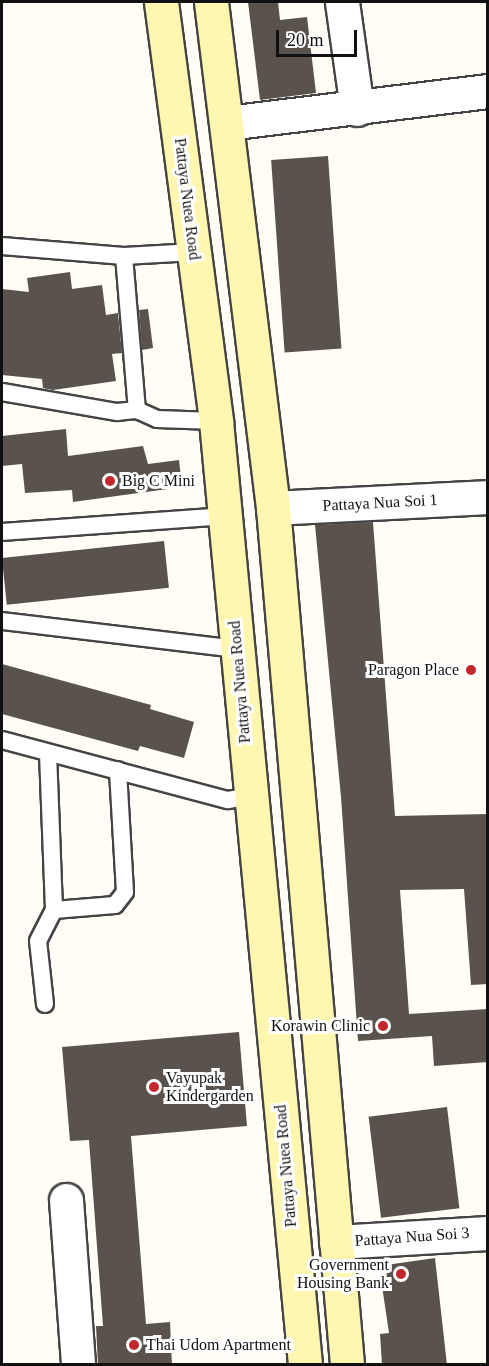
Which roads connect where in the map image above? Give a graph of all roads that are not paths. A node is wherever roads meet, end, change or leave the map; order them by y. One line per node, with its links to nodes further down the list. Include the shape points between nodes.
1 (161, 2): 8 (main road, Pattaya Nuea Road)
2 (211, 2): 6 (main road)
3 (342, 2): 5 (street)
4 (488, 91): 5 (street)
5 (357, 109): 6 (street)
6 (227, 123): 14 (main road)
7 (2, 246): 9 (lane)
8 (194, 252): 9 (lane); 12 (main road, Pattaya Nuea Road)
9 (124, 256): 11 (lane)
10 (2, 392): 11 (lane, via 117,411)
11 (137, 410): 12 (lane, via 157,419)
12 (216, 421): 15 (main road, Pattaya Nuea Road)
13 (488, 497): 14 (street, Pattaya Nua Soi 1)
14 (273, 508): 27 (main road)
15 (225, 516): 16 (lane); 18 (main road, Pattaya Nuea Road)
16 (2, 532)
17 (2, 621): 18 (lane)
18 (237, 650): 22 (main road, Pattaya Nuea Road)
19 (2, 740): 20 (lane)
20 (48, 753): 21 (lane); 23 (lane)
21 (118, 770): 22 (lane, via 228,800); 23 (lane, via 126,892 115,905)
22 (251, 796): 29 (main road, Pattaya Nuea Road)
23 (54, 910): 24 (lane, via 38,941)
24 (45, 1004)
25 (66, 1200): 28 (street)
26 (488, 1233): 27 (street, Pattaya Nua Soi 3)
27 (336, 1242): 30 (main road)
28 (78, 1365)
29 (305, 1365)
30 (347, 1365)

